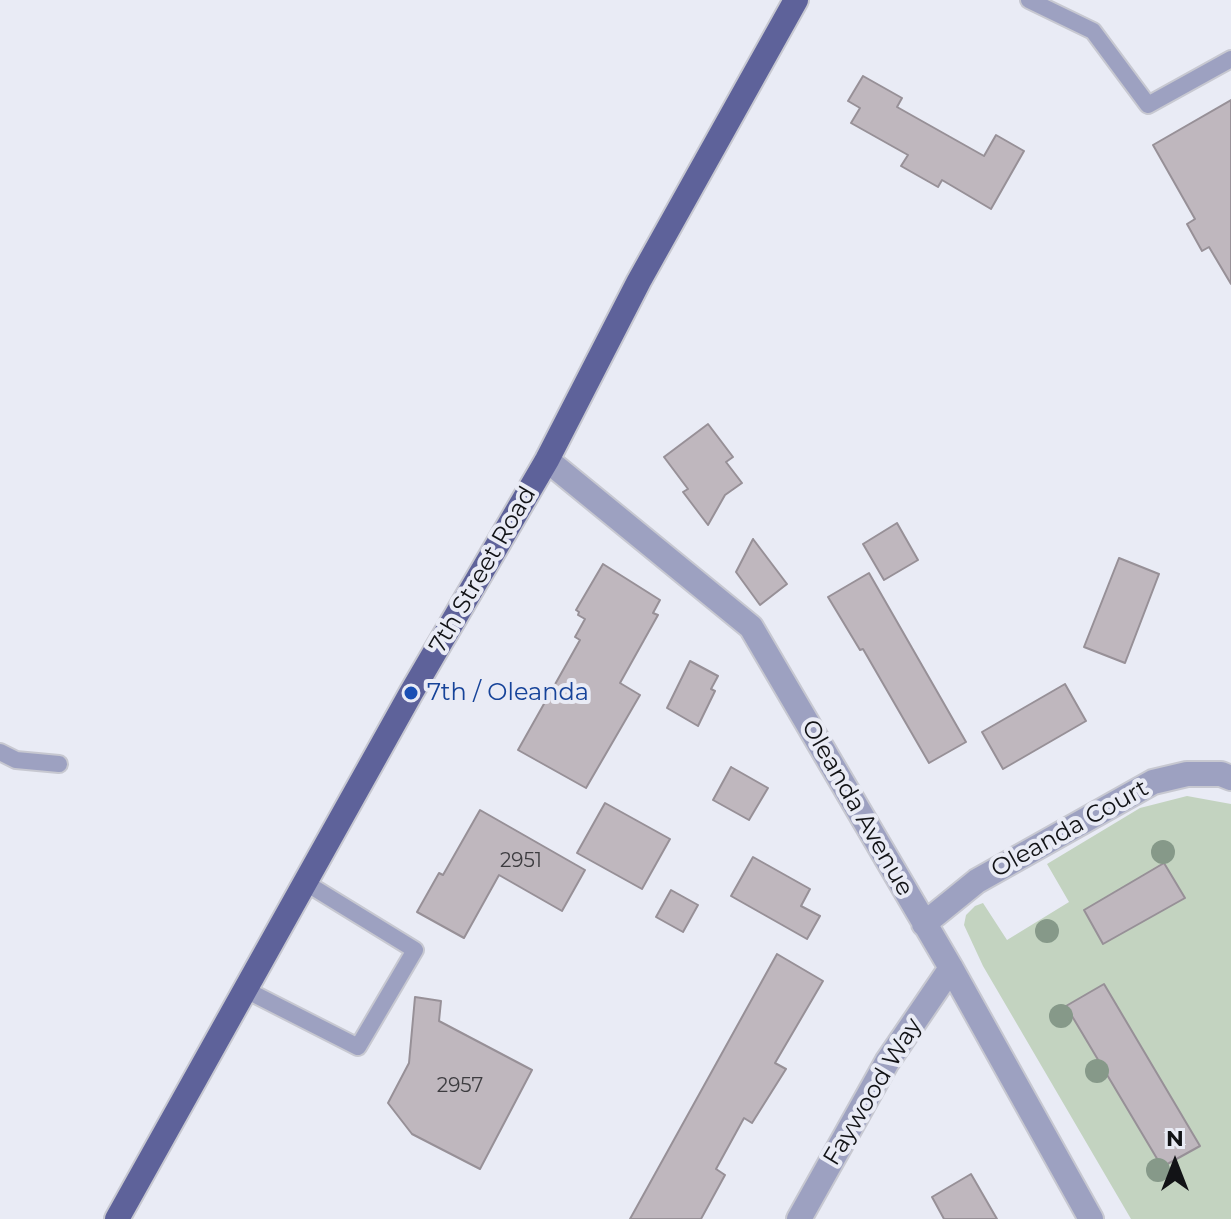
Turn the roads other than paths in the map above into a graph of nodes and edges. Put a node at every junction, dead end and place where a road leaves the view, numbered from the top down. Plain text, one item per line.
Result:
1 (796, 0) edge
2 (1029, 0) edge
3 (1231, 59) edge
4 (547, 460) junction
5 (0, 752) edge
6 (59, 764) dead end
7 (1231, 778) edge
8 (306, 883) junction
9 (924, 924) junction
10 (951, 968) junction
11 (246, 990) junction
12 (117, 1219) edge
13 (799, 1219) edge
14 (1091, 1219) edge

1 - 4 main road, 7th Street Road
2 - 3 lane
4 - 8 main road, 7th Street Road
4 - 9 street, Oleanda Avenue
5 - 6 lane
7 - 9 street, Oleanda Court
8 - 11 main road, 7th Street Road
8 - 11 lane
9 - 10 street, Oleanda Avenue
10 - 13 street, Faywood Way
10 - 14 street, Oleanda Avenue
11 - 12 main road, 7th Street Road

